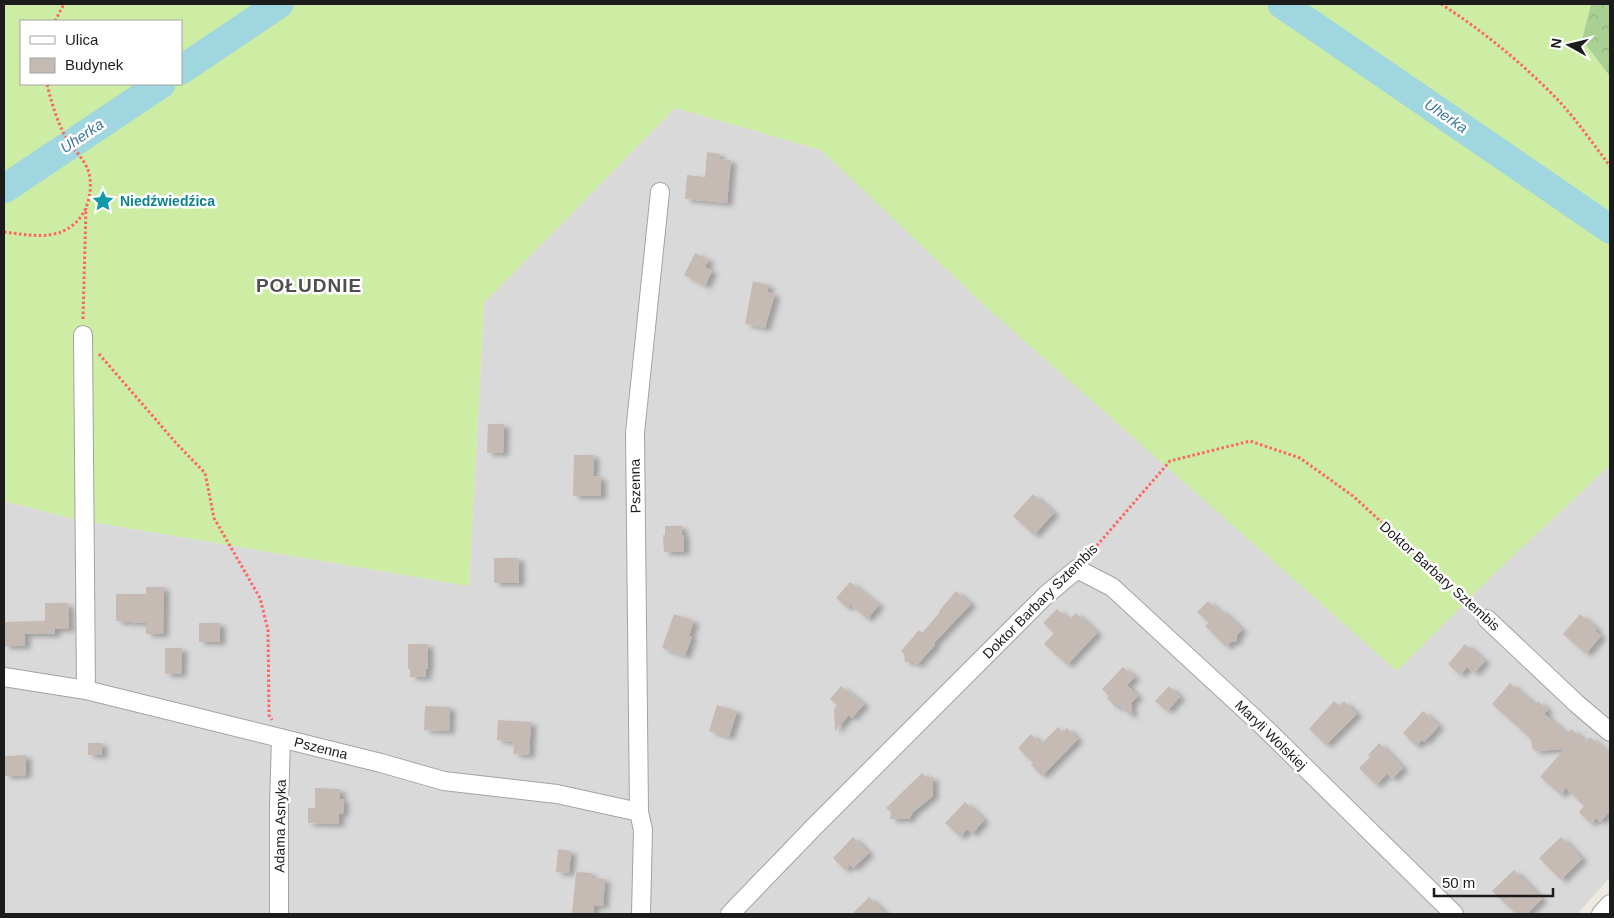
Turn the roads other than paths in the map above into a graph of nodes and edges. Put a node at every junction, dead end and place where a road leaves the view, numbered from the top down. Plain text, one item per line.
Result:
1 (660, 192) dead end
2 (83, 335) road end
3 (1077, 569) joint
4 (1487, 619) road end
5 (4, 678) edge
6 (86, 690) junction
7 (1610, 732) edge
8 (282, 738) junction
9 (639, 812) junction
10 (1610, 904) edge
11 (279, 914) edge
12 (641, 914) edge
13 (730, 914) edge
14 (1454, 914) edge
15 (1601, 914) edge

1 - 9 street, Pszenna
2 - 6 street
3 - 13 street, Doktor Barbary Sztembis
3 - 14 street, Maryli Wolskiej
4 - 7 street, Doktor Barbary Sztembis
5 - 6 street, Pszenna
6 - 8 street, Pszenna
8 - 9 street, Pszenna
8 - 11 street, Adama Asnyka
9 - 12 street, Pszenna
10 - 15 street

